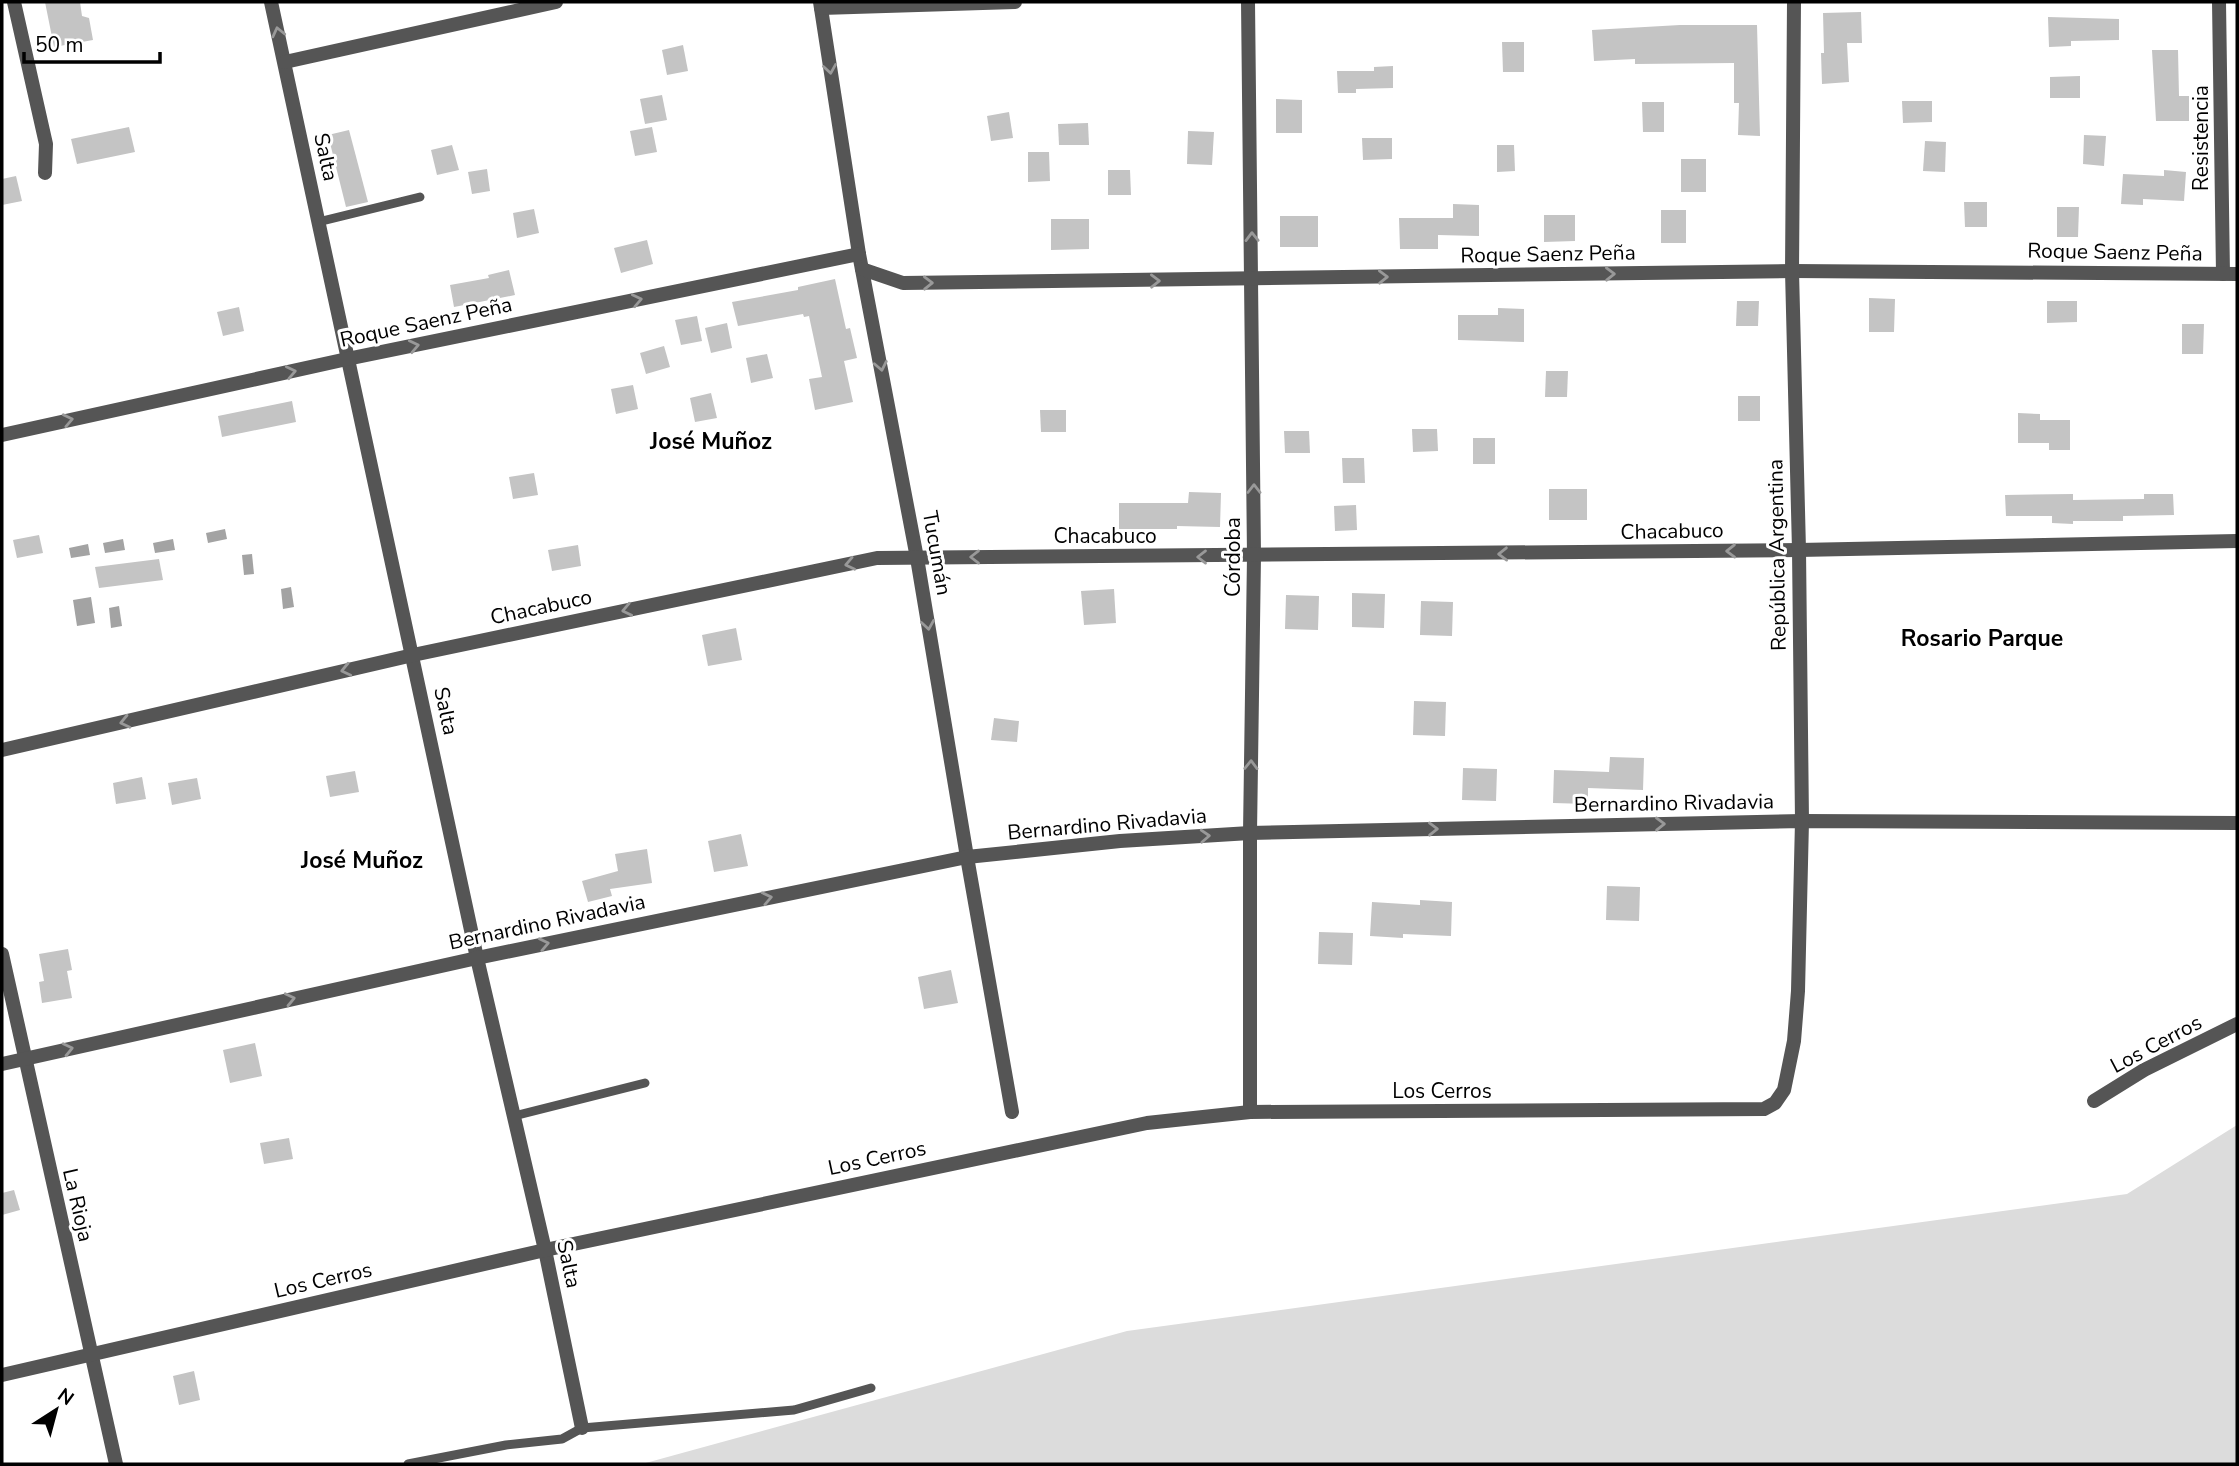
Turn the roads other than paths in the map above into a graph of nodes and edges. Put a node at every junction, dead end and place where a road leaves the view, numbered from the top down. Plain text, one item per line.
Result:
1 (15, 2) edge
2 (271, 2) edge
3 (556, 2) edge
4 (1015, 2) edge
5 (1248, 2) edge
6 (1794, 2) edge
7 (2219, 2) edge
8 (528, 5) edge
9 (820, 5) edge
10 (285, 62) junction
11 (2237, 66) edge
12 (2221, 67) junction
13 (45, 173) dead end
14 (420, 197) dead end
15 (318, 222) junction
16 (859, 254) junction
17 (862, 269) junction
18 (1792, 271) junction
19 (2230, 274) edge
20 (1252, 280) junction
21 (347, 359) junction
22 (2, 435) edge
23 (2233, 542) edge
24 (1799, 550) junction
25 (2237, 555) edge
26 (1254, 556) junction
27 (918, 558) junction
28 (413, 655) junction
29 (2, 750) edge
30 (1802, 821) junction
31 (2237, 823) edge
32 (1250, 833) junction
33 (967, 857) junction
34 (2, 954) edge
35 (477, 958) junction
36 (2237, 1024) edge
37 (24, 1059) junction
38 (2, 1064) edge
39 (645, 1083) dead end
40 (2094, 1101) dead end
41 (1775, 1103) joint
42 (1012, 1112) dead end
43 (1250, 1112) junction
44 (514, 1116) junction
45 (545, 1250) junction
46 (90, 1355) junction
47 (2, 1375) edge
48 (871, 1388) dead end
49 (582, 1429) junction
50 (116, 1464) edge
51 (408, 1464) edge

1 - 13 street
10 -> 2 street, Salta
3 - 8 street
4 - 9 street
20 -> 5 street, Córdoba
6 - 18 street, República Argentina
7 - 12 street, Resistencia
8 - 10 street
9 -> 16 street, Tucumán
10 - 15 street, Salta
11 - 12 street
12 - 19 street, Resistencia
14 - 15 lane
15 - 21 street, Salta
16 - 17 street, Tucumán
21 -> 16 street, Roque Saenz Peña
17 -> 20 street, Roque Saenz Peña
17 -> 27 street, Tucumán
18 - 19 street, Roque Saenz Peña
20 -> 18 street, Roque Saenz Peña
18 - 24 street, República Argentina
26 -> 20 street, Córdoba
22 -> 21 street, Roque Saenz Peña
21 - 28 street, Salta
23 - 24 street, Chacabuco
23 - 25 street, Chacabuco
24 -> 26 street, Chacabuco
24 - 30 street, República Argentina
26 -> 27 street, Chacabuco
32 -> 26 street, Córdoba
27 -> 28 street, Chacabuco
27 -> 33 street, Tucumán
28 -> 29 street, Chacabuco
28 - 35 street, Salta
30 - 31 street, Bernardino Rivadavia
32 -> 30 street, Bernardino Rivadavia
30 - 41 street, República Argentina
33 -> 32 street, Bernardino Rivadavia
32 - 43 street, Córdoba
35 -> 33 street, Bernardino Rivadavia
33 - 42 street, Tucumán
34 - 37 street, La Rioja
37 -> 35 street, Bernardino Rivadavia
35 - 44 street, Salta
36 - 40 street, Los Cerros
37 - 38 street, Bernardino Rivadavia
37 - 46 street, La Rioja
39 - 44 lane
41 - 43 street, Los Cerros
43 - 45 street, Los Cerros
44 - 45 street, Salta
45 - 46 street, Los Cerros
45 - 49 street, Salta
46 - 47 street, Los Cerros
46 - 50 street, La Rioja
48 - 49 lane
49 - 51 lane

